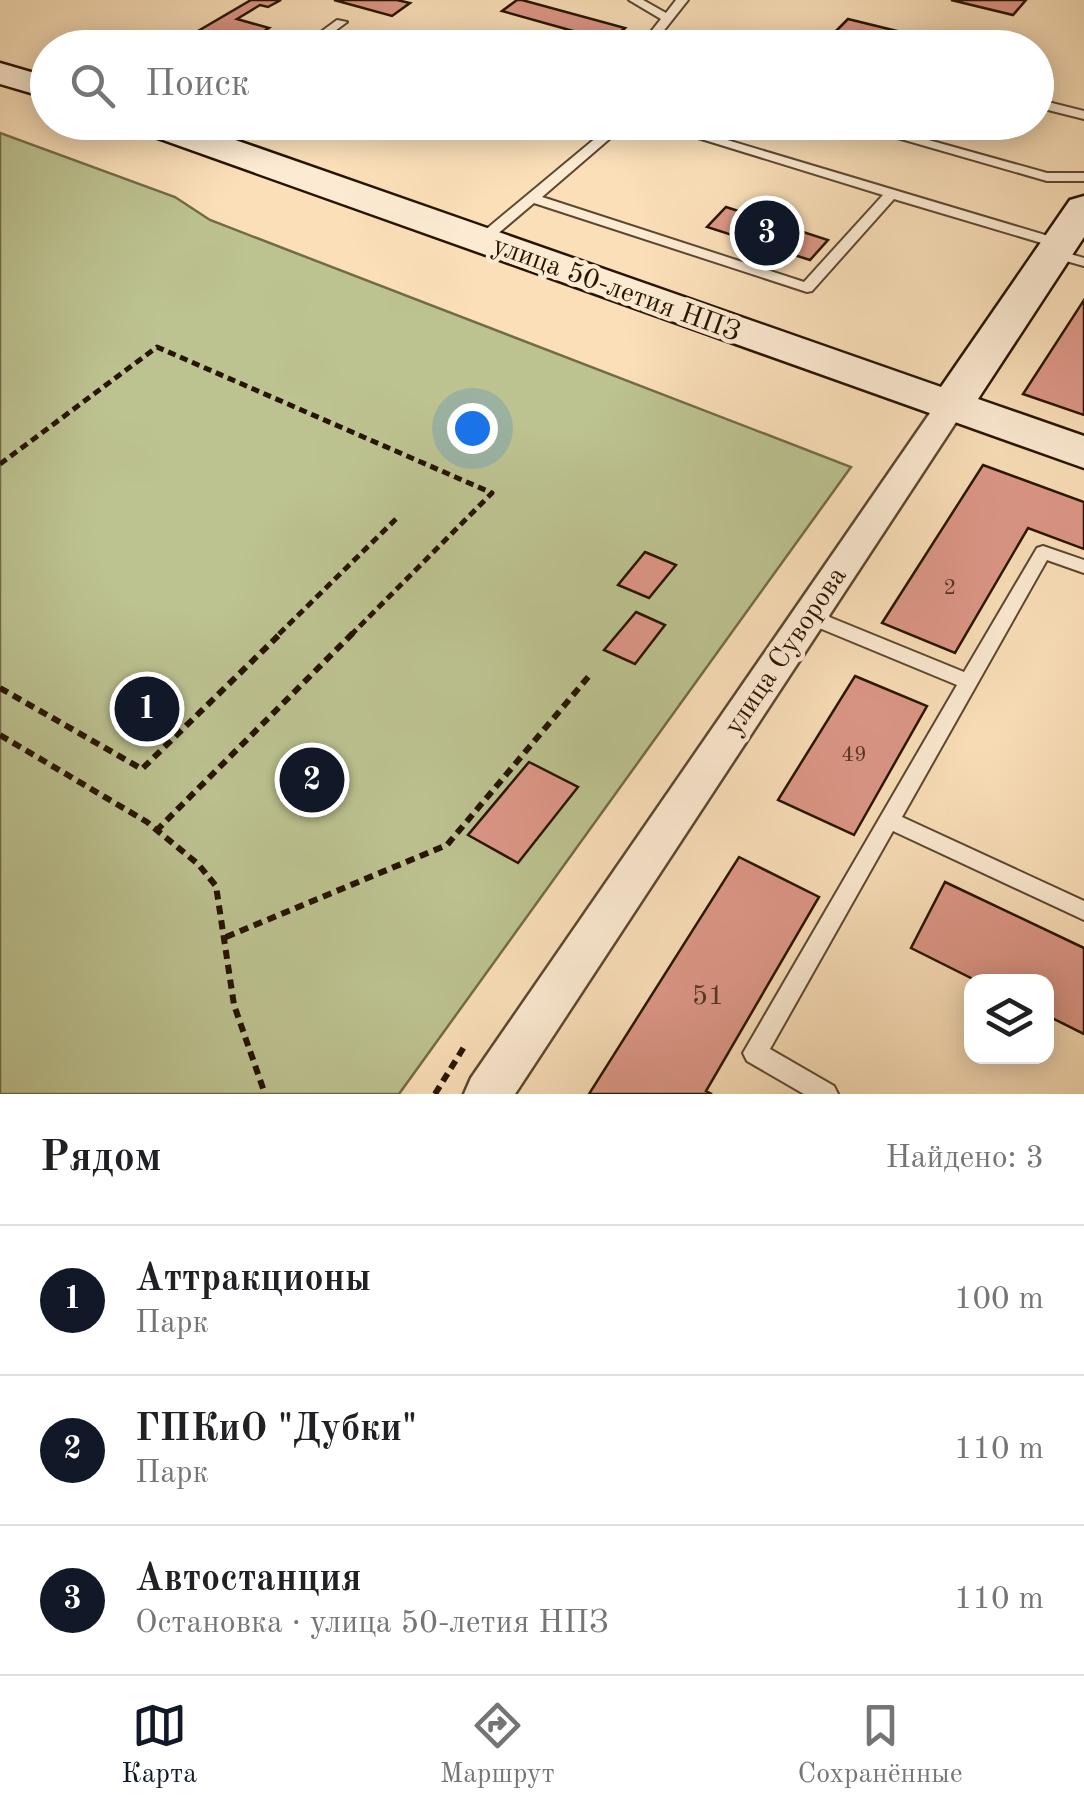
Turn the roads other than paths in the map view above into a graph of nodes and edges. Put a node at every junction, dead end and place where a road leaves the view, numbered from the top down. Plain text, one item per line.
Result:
1 (635, 0) edge
2 (682, 0) edge
3 (669, 18) junction
4 (340, 22) dead end
5 (329, 30) edge
6 (659, 30) edge
7 (0, 72) edge
8 (30, 82) edge
9 (30, 100) edge
10 (0, 101) edge
11 (1054, 108) edge
12 (1084, 115) edge
13 (200, 140) edge
14 (601, 140) edge
15 (712, 140) edge
16 (914, 140) edge
17 (1084, 178) edge
18 (891, 194) junction
19 (532, 198) junction
20 (1084, 208) edge
21 (483, 239) junction
22 (1066, 253) edge
23 (950, 406) junction
24 (1084, 453) edge
25 (1084, 568) edge
26 (806, 615) junction
27 (969, 682) junction
28 (889, 820) junction
29 (1084, 911) edge
30 (488, 1094) edge
31 (826, 1094) edge

1 - 3 lane
2 - 3 lane
3 - 6 lane
4 - 5 lane
7 - 8 main road
9 - 10 main road
11 - 12 lane
13 - 21 main road, улица 50-летия НПЗ
14 - 19 lane
15 - 18 lane
16 - 17 lane
18 - 19 lane
18 - 22 lane
19 - 21 lane
20 - 22 main road, улица Суворова
21 - 23 main road, улица 50-летия НПЗ
22 - 23 main road, улица Суворова
23 - 24 main road, улица 50-летия НПЗ
23 - 26 street, улица Суворова
25 - 27 lane
26 - 27 lane
26 - 30 street, улица Суворова
27 - 28 lane
28 - 29 lane
28 - 31 lane

